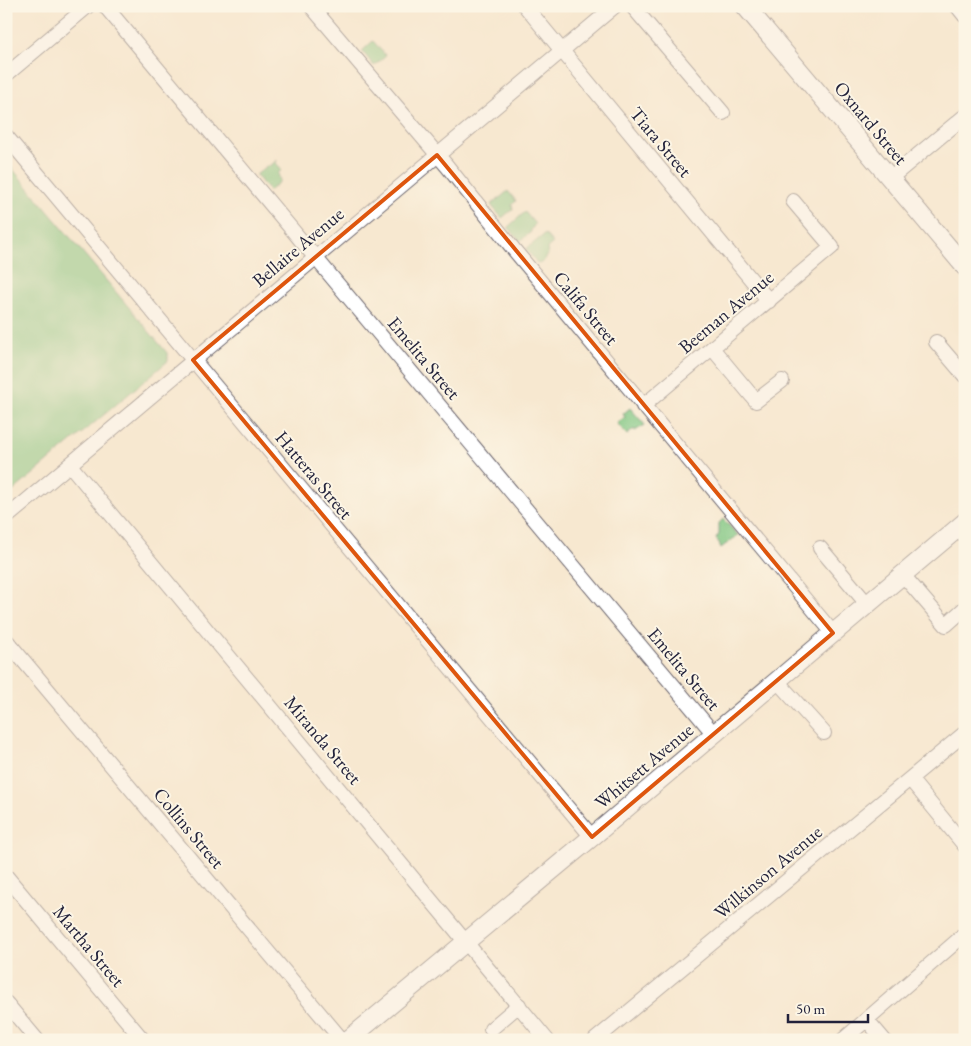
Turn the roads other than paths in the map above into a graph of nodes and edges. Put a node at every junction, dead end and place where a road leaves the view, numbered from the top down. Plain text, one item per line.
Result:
1 (88, 6) edge
2 (105, 6) edge
3 (311, 6) edge
4 (525, 6) edge
5 (616, 6) edge
6 (632, 6) edge
7 (745, 6) edge
8 (957, 6) edge
9 (965, 16) edge
10 (562, 51) junction
11 (6, 75) edge
12 (723, 114) dead end
13 (965, 116) edge
14 (6, 136) edge
15 (437, 154) junction
16 (889, 179) junction
17 (793, 200) dead end
18 (316, 257) junction
19 (965, 267) edge
20 (769, 301) junction
21 (936, 342) dead end
22 (712, 348) junction
23 (960, 359) edge
24 (193, 360) junction
25 (965, 376) edge
26 (782, 381) dead end
27 (643, 406) junction
28 (70, 465) junction
29 (6, 518) edge
30 (963, 528) edge
31 (820, 548) dead end
32 (903, 575) junction
33 (868, 605) junction
34 (965, 608) edge
35 (834, 634) junction
36 (6, 640) edge
37 (778, 680) junction
38 (824, 733) dead end
39 (965, 733) edge
40 (714, 734) junction
41 (910, 779) junction
42 (592, 838) junction
43 (965, 846) edge
44 (6, 876) edge
45 (965, 934) edge
46 (466, 941) junction
47 (6, 1003) edge
48 (519, 1005) junction
49 (867, 1020) junction
50 (491, 1029) dead end
51 (37, 1040) edge
52 (144, 1040) edge
53 (342, 1040) edge
54 (348, 1040) edge
55 (547, 1040) edge
56 (595, 1040) edge
57 (843, 1040) edge
58 (884, 1040) edge

1 - 11 street
2 - 18 street, Emelita Street
3 - 15 street, Califa Street
4 - 10 street, Tiara Street
5 - 10 street, Bellaire Avenue
6 - 12 street
7 - 16 main road, Oxnard Street
8 - 9 street
10 - 15 street, Bellaire Avenue
10 - 20 street, Tiara Street
13 - 16 street
14 - 24 street, Hatteras Street
15 - 18 street, Bellaire Avenue
15 - 27 street, Califa Street
16 - 19 main road, Oxnard Street
17 - 20 street, Beeman Avenue
18 - 24 street, Bellaire Avenue
18 - 40 street, Emelita Street
20 - 22 street, Beeman Avenue
21 - 23 street
22 - 26 street
22 - 27 street, Beeman Avenue
23 - 25 street
24 - 28 street, Bellaire Avenue
24 - 42 street, Hatteras Street
27 - 35 street, Califa Street
28 - 29 street, Bellaire Avenue
28 - 46 street, Miranda Street
30 - 32 main road, Whitsett Avenue
31 - 33 street
32 - 33 main road, Whitsett Avenue
32 - 34 street
33 - 35 main road, Whitsett Avenue
35 - 37 main road, Whitsett Avenue
36 - 53 street, Collins Street
37 - 38 street
37 - 40 main road, Whitsett Avenue
39 - 41 street, Wilkinson Avenue
40 - 42 main road, Whitsett Avenue
41 - 43 street
41 - 56 street, Wilkinson Avenue
42 - 46 main road, Whitsett Avenue
44 - 52 street, Martha Street
45 - 49 street
46 - 48 street, Miranda Street
46 - 54 main road, Whitsett Avenue
47 - 51 street
48 - 50 street
48 - 55 street, Miranda Street
49 - 57 street
49 - 58 street

